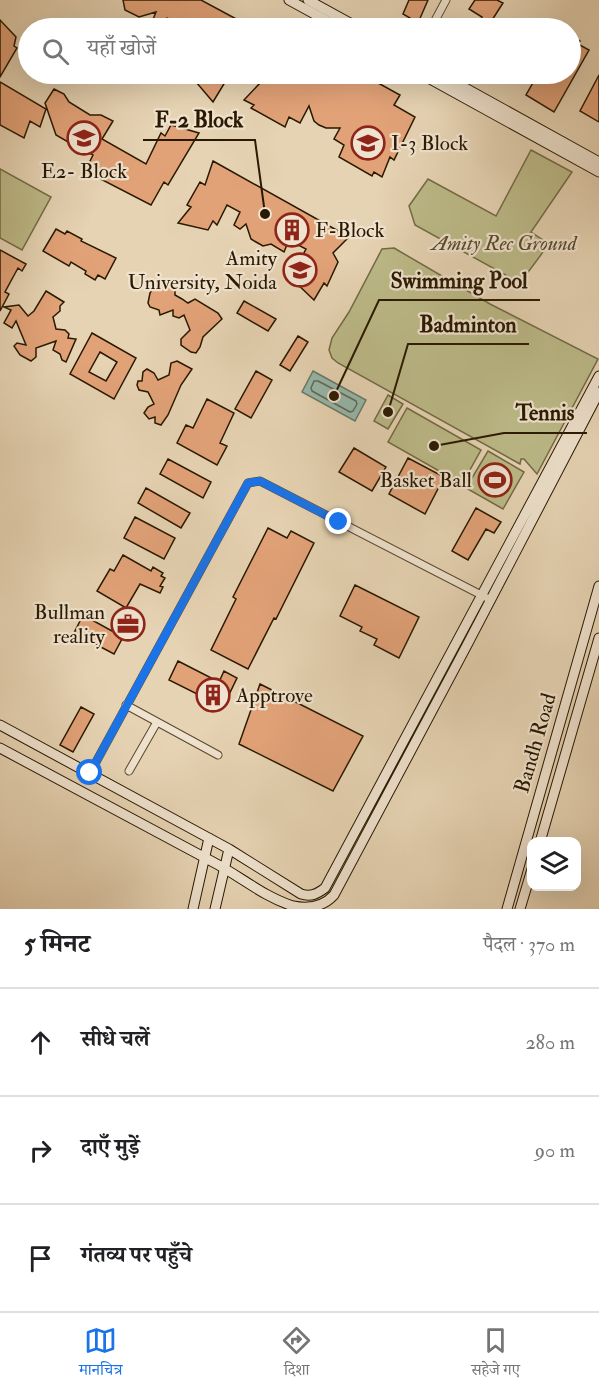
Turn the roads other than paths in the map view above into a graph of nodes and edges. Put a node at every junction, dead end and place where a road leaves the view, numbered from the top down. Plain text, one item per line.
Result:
1 (289, 0) edge
2 (308, 0) edge
3 (446, 0) edge
4 (322, 18) edge
5 (341, 18) edge
6 (436, 18) edge
7 (439, 84) edge
8 (458, 84) edge
9 (599, 162) edge
10 (599, 172) edge
11 (599, 376) edge
12 (599, 392) edge
13 (599, 586) edge
14 (481, 595) junction
15 (491, 600) junction
16 (599, 638) edge
17 (126, 705) junction
18 (157, 722) junction
19 (0, 725) edge
20 (0, 748) edge
21 (218, 755) dead end
22 (129, 771) dead end
23 (90, 773) junction
24 (367, 810) junction
25 (376, 815) junction
26 (541, 837) edge
27 (209, 838) junction
28 (229, 849) junction
29 (205, 858) junction
30 (225, 868) junction
31 (527, 884) edge
32 (312, 896) junction
33 (315, 908) edge
34 (193, 909) edge
35 (215, 909) edge
36 (507, 909) edge
37 (520, 909) edge

1 - 4 street
2 - 5 street
3 - 6 street
7 - 10 street
8 - 9 street
11 - 14 street
12 - 15 street
13 - 36 street, Bandh Road
14 - 15 street
14 - 17 street
14 - 24 street
15 - 25 street
16 - 26 street, Bandh Road
17 - 18 street
17 - 23 street
18 - 21 street
18 - 22 street
19 - 23 street
20 - 29 street
23 - 27 street
24 - 25 street
24 - 32 street
25 - 33 street
27 - 28 street
27 - 29 street
28 - 30 street
28 - 32 street
29 - 30 street
29 - 34 street
30 - 33 street
30 - 35 street
31 - 37 street
32 - 33 street

